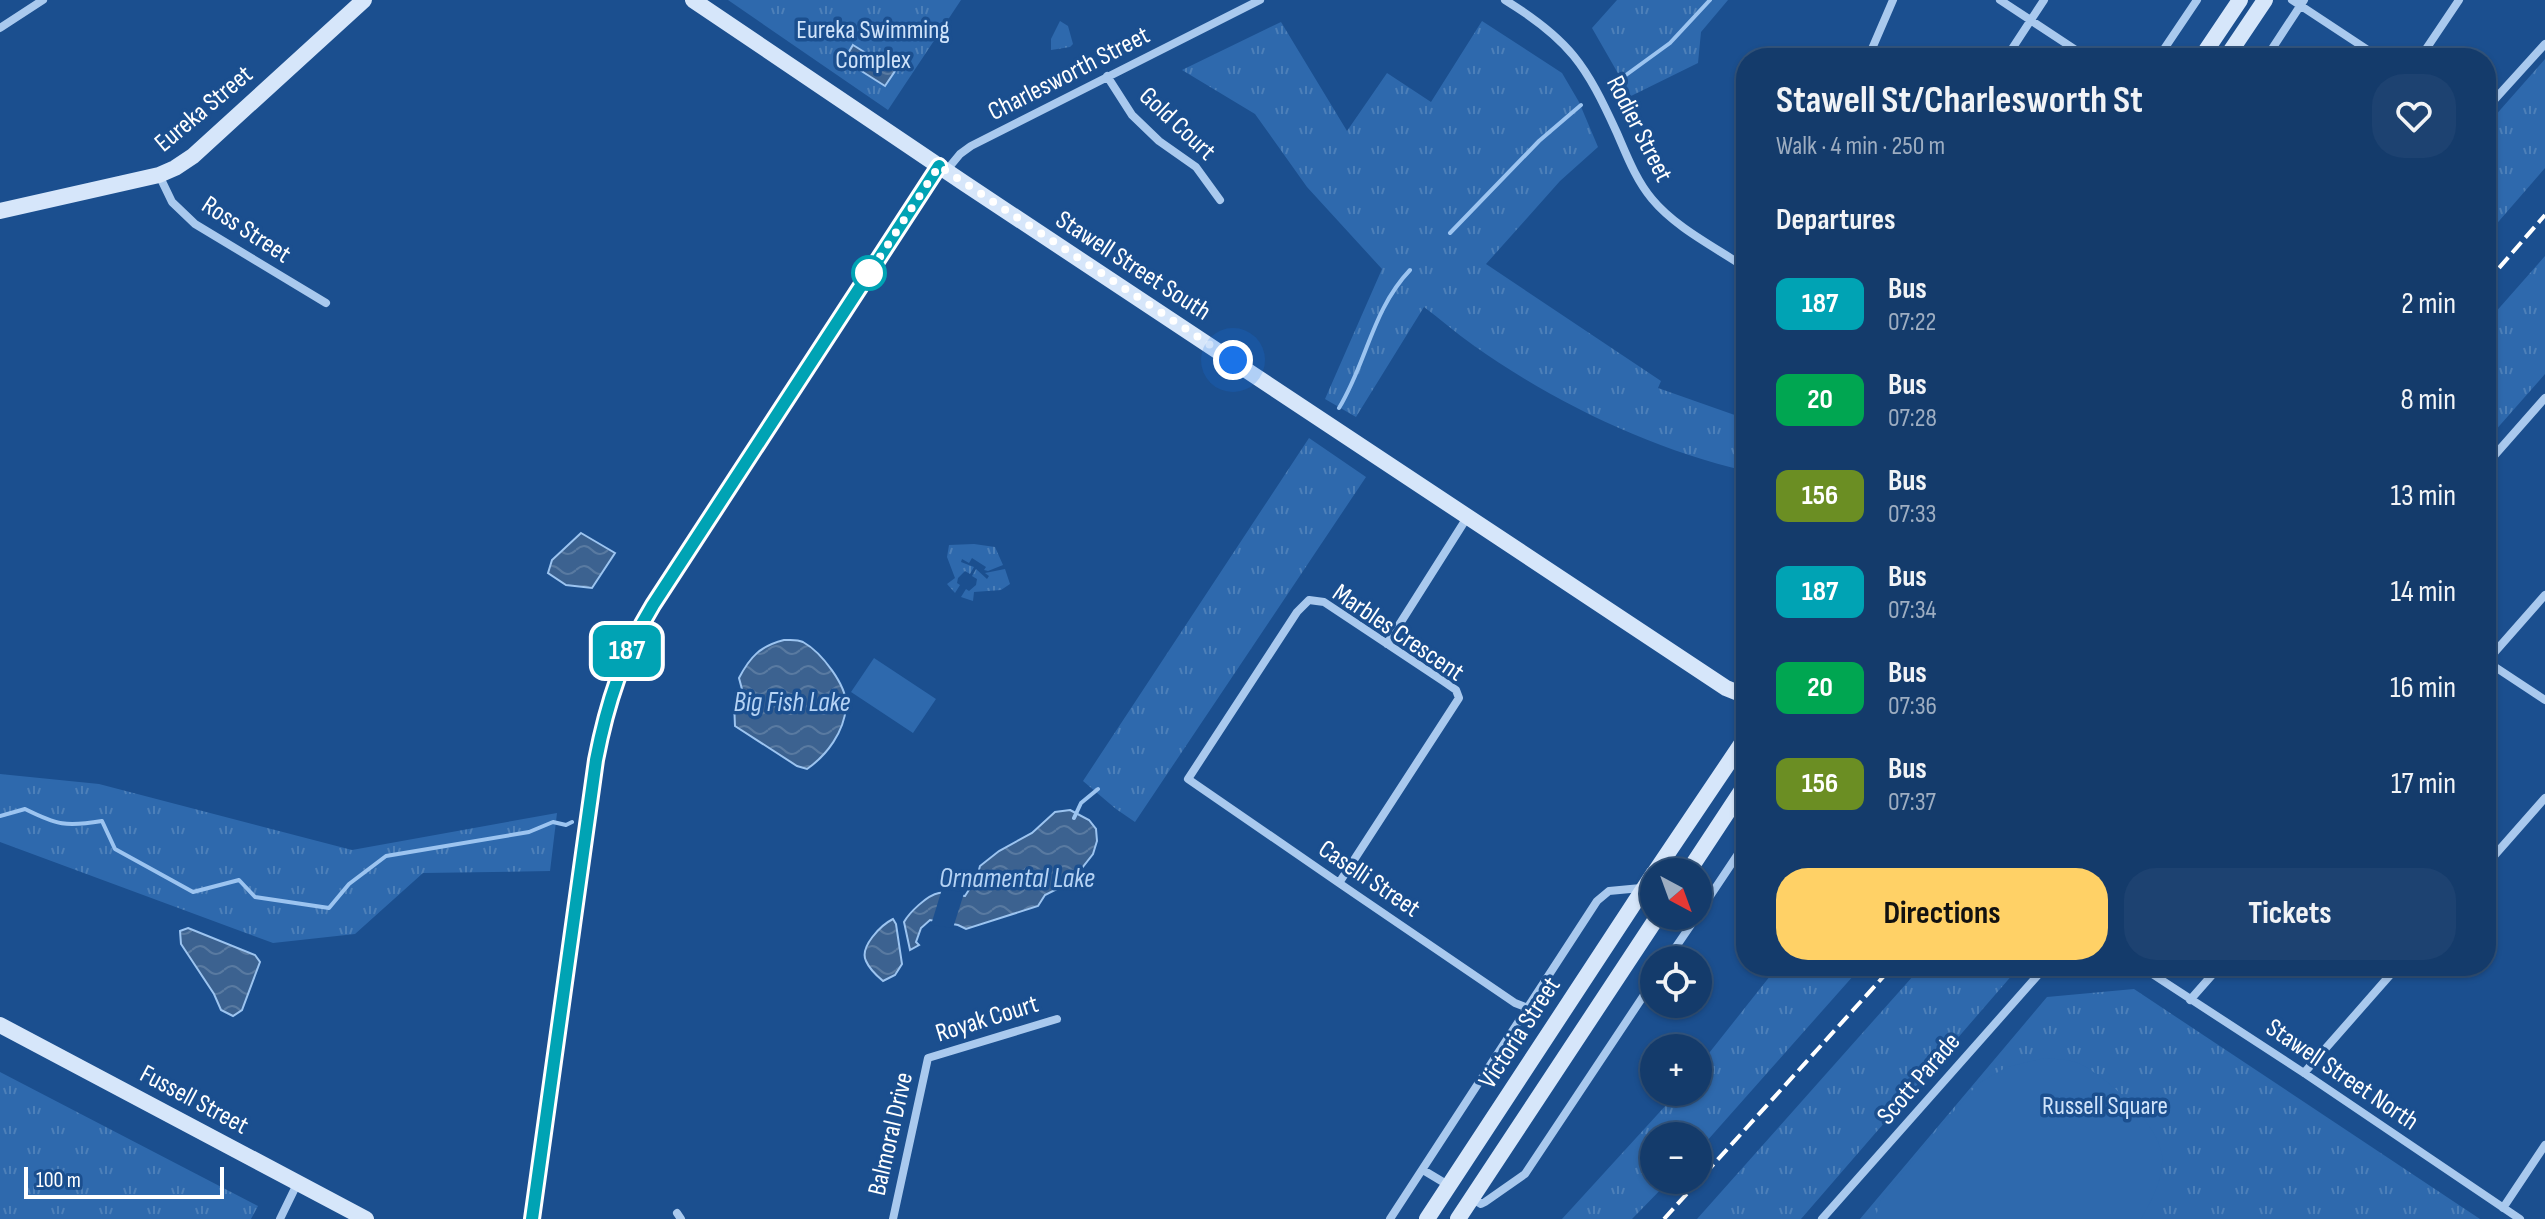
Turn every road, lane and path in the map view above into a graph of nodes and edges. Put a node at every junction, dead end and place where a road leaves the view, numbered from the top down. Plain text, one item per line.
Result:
1 (43, 0) edge
2 (364, 0) edge
3 (693, 0) edge
4 (1260, 0) edge
5 (1505, 0) edge
6 (1893, 0) edge
7 (2000, 0) edge
8 (2044, 0) edge
9 (2197, 0) edge
10 (2240, 0) edge
11 (2265, 0) edge
12 (2459, 0) edge
13 (2299, 2) edge
14 (2031, 20) junction
15 (0, 28) edge
16 (2545, 44) edge
17 (1872, 48) edge
18 (2013, 48) edge
19 (2073, 48) edge
20 (2165, 48) edge
21 (2208, 48) edge
22 (2233, 48) edge
23 (2272, 48) edge
24 (2366, 48) edge
25 (2427, 48) edge
26 (1107, 76) junction
27 (2496, 98) edge
28 (943, 169) junction
29 (159, 175) junction
30 (1220, 200) dead end
31 (0, 211) edge
32 (1736, 260) edge
33 (326, 303) dead end
34 (2545, 398) edge
35 (2496, 454) edge
36 (1468, 516) junction
37 (2545, 595) edge
38 (1387, 644) junction
39 (1668, 649) junction
40 (2496, 651) edge
41 (2496, 668) edge
42 (1736, 693) edge
43 (2545, 700) edge
44 (1736, 703) edge
45 (1736, 752) edge
46 (1188, 779) joint
47 (2545, 798) edge
48 (1736, 799) edge
49 (2496, 854) edge
50 (1736, 857) edge
51 (1664, 858) edge
52 (1697, 858) edge
53 (1339, 883) junction
54 (1640, 888) edge
55 (1712, 893) edge
56 (1640, 894) edge
57 (1649, 930) edge
58 (2037, 976) edge
59 (2155, 976) edge
60 (2211, 976) edge
61 (2389, 976) edge
62 (2190, 1000) junction
63 (1640, 1001) edge
64 (1528, 1008) junction
65 (1057, 1019) dead end
66 (0, 1025) edge
67 (928, 1058) joint
68 (2304, 1073) junction
69 (2545, 1145) edge
70 (1423, 1170) junction
71 (298, 1182) junction
72 (1449, 1185) junction
73 (1471, 1198) junction
74 (2503, 1208) junction
75 (280, 1219) edge
76 (366, 1219) edge
77 (532, 1219) edge
78 (893, 1219) edge
79 (1390, 1219) edge
80 (1427, 1219) edge
81 (1458, 1219) edge
82 (1822, 1219) edge
83 (2520, 1219) edge

1 - 15 street
2 - 29 street, Eureka Street
3 - 28 street, Stawell Street South
4 - 26 street, Charlesworth Street
5 - 32 street, Rodier Street
6 - 17 street
7 - 14 street
8 - 14 street
9 - 20 street
10 - 21 street
11 - 22 street
12 - 25 street
13 - 23 street
13 - 24 street
14 - 18 street
14 - 19 street
16 - 27 street
26 - 28 street, Charlesworth Street
26 - 30 street, Gold Court
28 - 36 street, Stawell Street South
28 - 77 street, Charlesworth Street
29 - 31 street, Eureka Street
29 - 33 street, Ross Street
34 - 35 street
36 - 38 street
36 - 39 street, Stawell Street South
37 - 40 street
38 - 46 street, Marbles Crescent
38 - 53 street, Marbles Crescent
39 - 42 street, Stawell Street South
39 - 44 street, Stawell Street South
41 - 43 street
45 - 51 street, Victoria Street
46 - 53 street, Caselli Street
47 - 49 street
48 - 52 street
50 - 55 street
53 - 64 street, Caselli Street
54 - 64 street
56 - 72 street, Victoria Street
57 - 73 street, Victoria Street
58 - 82 street, Scott Parade
59 - 62 street, Stawell Street North
60 - 62 street
61 - 68 street
62 - 68 street, Stawell Street North
63 - 73 street
64 - 70 street
65 - 67 street, Royak Court
66 - 71 street, Fussell Street
67 - 78 street, Balmoral Drive
68 - 74 street, Stawell Street North
69 - 74 street
70 - 72 street
70 - 79 street
71 - 75 street
71 - 76 street, Fussell Street
72 - 73 street
72 - 80 street, Victoria Street
73 - 81 street, Victoria Street
74 - 83 street, Stawell Street North

